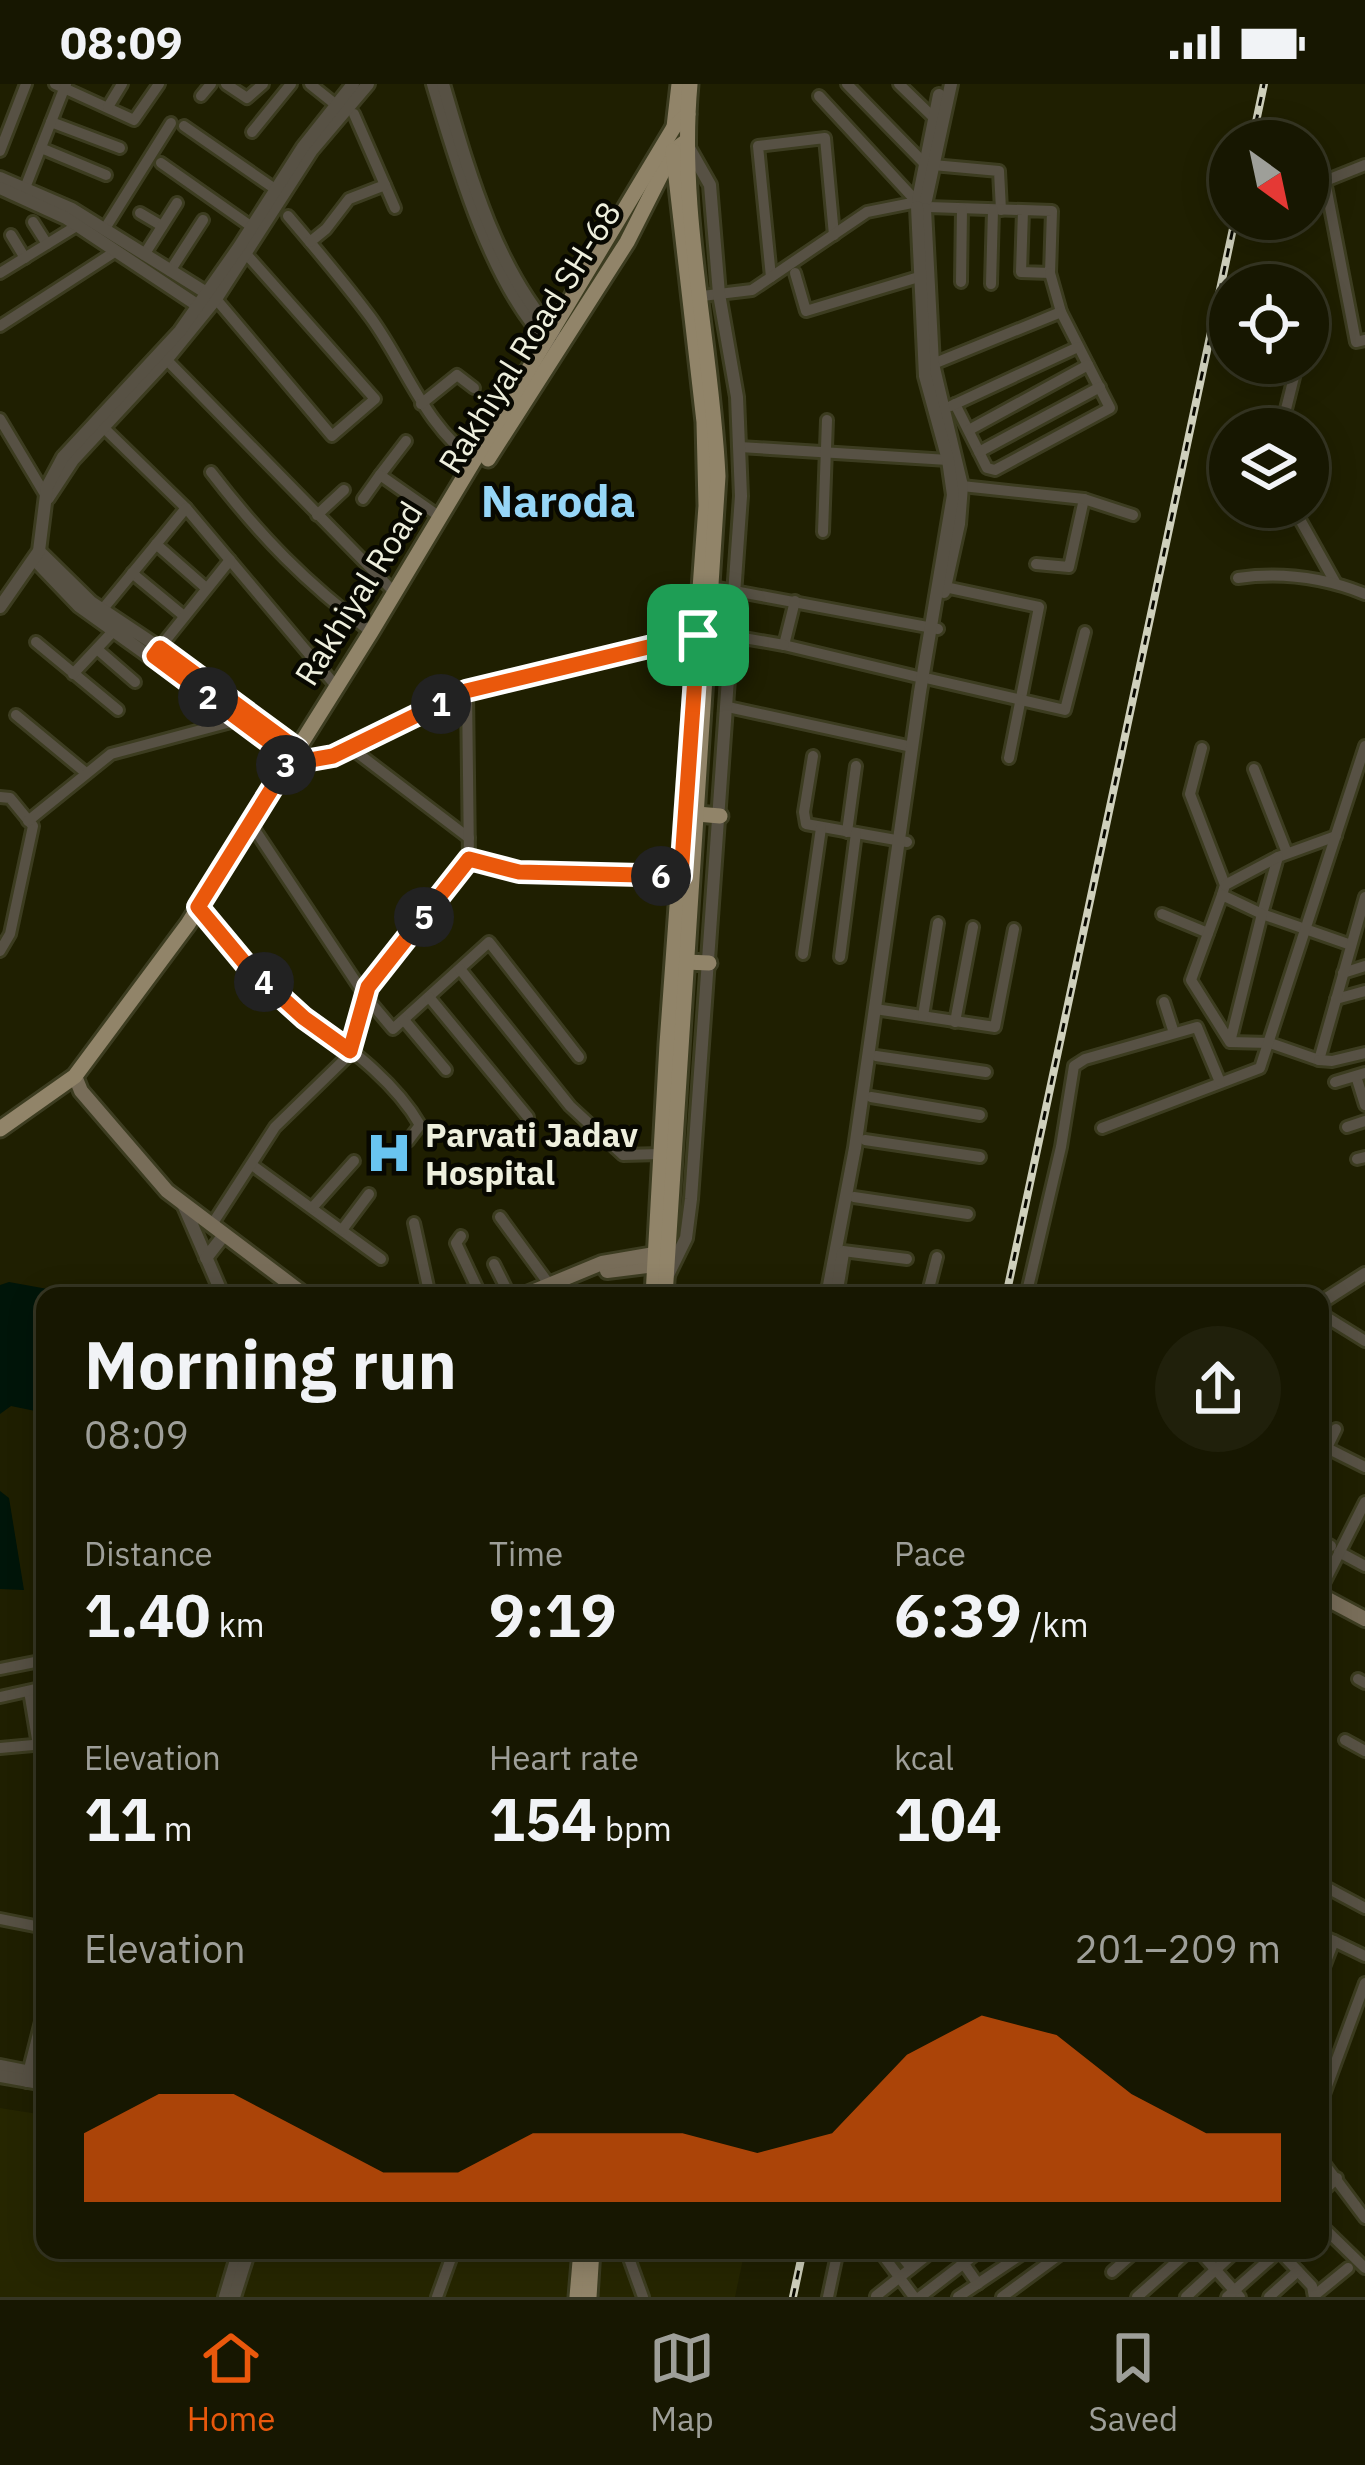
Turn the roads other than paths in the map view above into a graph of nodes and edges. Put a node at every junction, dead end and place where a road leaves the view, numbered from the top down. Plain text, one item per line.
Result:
1 (26, 84) edge
2 (122, 84) edge
3 (158, 84) edge
4 (212, 84) edge
5 (263, 84) edge
6 (291, 84) edge
7 (310, 84) edge
8 (353, 84) edge
9 (368, 84) edge
10 (433, 84) edge
11 (443, 84) edge
12 (680, 84) edge
13 (690, 84) edge
14 (899, 84) edge
15 (946, 84) edge
16 (62, 85) edge
17 (232, 86) edge
18 (851, 88) edge
19 (201, 96) dead end
20 (819, 96) dead end
21 (335, 104) junction
22 (108, 107) junction
23 (835, 113) junction
24 (354, 114) dead end
25 (688, 114) junction
26 (934, 118) junction
27 (51, 122) junction
28 (674, 127) junction
29 (251, 131) dead end
30 (679, 147) junction
31 (41, 148) junction
32 (120, 148) dead end
33 (0, 151) edge
34 (161, 163) dead end
35 (928, 164) junction
36 (1365, 165) edge
37 (290, 174) junction
38 (106, 175) dead end
39 (0, 178) edge
40 (385, 185) junction
41 (0, 188) edge
42 (275, 189) junction
43 (24, 192) junction
44 (177, 203) dead end
45 (922, 204) junction
46 (395, 208) dead end
47 (962, 209) junction
48 (997, 210) junction
49 (1023, 211) junction
50 (140, 213) dead end
51 (288, 216) dead end
52 (203, 220) dead end
53 (33, 222) dead end
54 (78, 225) junction
55 (163, 226) junction
56 (252, 226) junction
57 (104, 230) junction
58 (11, 235) dead end
59 (834, 235) junction
60 (310, 242) junction
61 (47, 244) junction
62 (116, 250) junction
63 (243, 250) junction
64 (144, 255) junction
65 (25, 257) junction
66 (170, 271) junction
67 (0, 273) edge
68 (795, 273) dead end
69 (1050, 273) junction
70 (922, 276) junction
71 (771, 278) junction
72 (962, 282) dead end
73 (991, 284) dead end
74 (711, 295) junction
75 (207, 302) junction
76 (1061, 312) junction
77 (0, 326) edge
78 (1365, 340) edge
79 (554, 341) junction
80 (1078, 347) junction
81 (163, 356) junction
82 (933, 364) junction
83 (1088, 365) junction
84 (1100, 387) junction
85 (474, 388) dead end
86 (421, 404) junction
87 (949, 406) junction
88 (0, 419) edge
89 (827, 420) dead end
90 (102, 427) junction
91 (968, 430) junction
92 (406, 441) dead end
93 (740, 447) junction
94 (826, 451) junction
95 (979, 452) junction
96 (948, 460) junction
97 (475, 461) junction
98 (211, 472) dead end
99 (380, 475) junction
100 (962, 486) junction
101 (344, 490) dead end
102 (47, 499) junction
103 (363, 499) dead end
104 (1084, 499) junction
105 (186, 508) junction
106 (317, 515) junction
107 (1133, 515) dead end
108 (440, 517) junction
109 (1305, 528) edge
110 (824, 532) dead end
111 (156, 544) junction
112 (36, 555) junction
113 (230, 560) junction
114 (1036, 564) dead end
115 (132, 573) junction
116 (1238, 578) dead end
117 (1335, 582) junction
118 (713, 586) junction
119 (945, 587) junction
120 (206, 588) junction
121 (736, 590) junction
122 (394, 592) junction
123 (1365, 594) edge
124 (796, 601) junction
125 (0, 608) edge
126 (102, 610) junction
127 (184, 616) junction
128 (118, 626) junction
129 (934, 628) junction
130 (371, 632) junction
131 (1085, 632) dead end
132 (698, 635) junction
133 (732, 636) junction
134 (37, 642) dead end
135 (784, 645) junction
136 (97, 649) junction
137 (157, 652) junction
138 (73, 674) junction
139 (926, 679) junction
140 (135, 682) dead end
141 (336, 686) junction
142 (466, 691) junction
143 (1020, 700) junction
144 (728, 707) junction
145 (118, 710) dead end
146 (16, 715) dead end
147 (245, 718) junction
148 (1365, 746) edge
149 (913, 747) junction
150 (351, 748) junction
151 (1202, 748) dead end
152 (813, 756) dead end
153 (300, 757) junction
154 (1009, 758) dead end
155 (856, 766) dead end
156 (1254, 769) dead end
157 (86, 772) junction
158 (0, 797) edge
159 (697, 814) junction
160 (720, 817) junction
161 (28, 821) junction
162 (821, 828) junction
163 (255, 830) junction
164 (852, 832) junction
165 (1336, 836) junction
166 (469, 838) junction
167 (903, 841) junction
168 (1283, 855) junction
169 (469, 859) junction
170 (681, 876) junction
171 (1224, 890) junction
172 (1365, 897) edge
173 (201, 909) junction
174 (1162, 914) dead end
175 (1262, 914) junction
176 (938, 923) dead end
177 (973, 927) dead end
178 (1014, 929) dead end
179 (1306, 930) junction
180 (1208, 933) junction
181 (1351, 945) junction
182 (0, 951) edge
183 (803, 954) dead end
184 (840, 956) dead end
185 (674, 958) junction
186 (709, 964) junction
187 (1365, 966) edge
188 (460, 969) junction
189 (1343, 973) junction
190 (1365, 992) edge
191 (366, 997) junction
192 (429, 997) junction
193 (1336, 999) junction
194 (1164, 1002) dead end
195 (879, 1010) junction
196 (923, 1016) junction
197 (404, 1019) junction
198 (956, 1022) junction
199 (1174, 1033) junction
200 (1230, 1042) junction
201 (1270, 1043) junction
202 (350, 1051) junction
203 (1365, 1053) edge
204 (580, 1057) dead end
205 (876, 1057) junction
206 (1319, 1060) junction
207 (446, 1070) dead end
208 (986, 1072) dead end
209 (1360, 1074) edge
210 (77, 1080) junction
211 (1220, 1082) junction
212 (1335, 1082) dead end
213 (871, 1097) junction
214 (1365, 1105) edge
215 (980, 1115) dead end
216 (528, 1118) dead end
217 (1365, 1121) edge
218 (1347, 1127) dead end
219 (1102, 1128) dead end
220 (2, 1131) edge
221 (865, 1140) junction
222 (408, 1141) dead end
223 (660, 1154) junction
224 (980, 1157) dead end
225 (354, 1161) dead end
226 (252, 1165) junction
227 (369, 1194) dead end
228 (854, 1197) junction
229 (184, 1201) junction
230 (312, 1208) junction
231 (968, 1214) dead end
232 (500, 1217) dead end
233 (413, 1223) dead end
234 (217, 1227) junction
235 (342, 1230) junction
236 (461, 1237) dead end
237 (843, 1251) junction
238 (937, 1257) dead end
239 (206, 1258) junction
240 (907, 1258) dead end
241 (381, 1259) dead end
242 (663, 1262) junction
243 (494, 1264) dead end
244 (1365, 1274) edge
245 (219, 1287) edge
246 (294, 1287) edge
247 (305, 1287) edge
248 (428, 1287) edge
249 (477, 1287) edge
250 (506, 1287) edge
251 (544, 1287) edge
252 (555, 1287) edge
253 (656, 1287) edge
254 (664, 1287) edge
255 (828, 1287) edge
256 (837, 1287) edge
257 (929, 1287) edge
258 (1028, 1287) edge
259 (1329, 1297) edge
260 (1329, 1318) edge
261 (1365, 1341) edge
262 (1336, 1429) dead end
263 (1329, 1444) edge
264 (1329, 1449) edge
265 (1365, 1467) edge
266 (1365, 1502) edge
267 (1362, 1517) edge
268 (1330, 1546) edge
269 (1365, 1566) edge
270 (1329, 1598) edge
271 (1365, 1619) edge
272 (36, 1662) edge
273 (0, 1669) edge
274 (36, 1689) edge
275 (29, 1691) junction
276 (0, 1697) edge
277 (36, 1722) edge
278 (1345, 1740) dead end
279 (36, 1745) edge
280 (0, 1748) edge
281 (1365, 1751) edge
282 (1329, 1889) edge
283 (1365, 1908) edge
284 (0, 1919) edge
285 (36, 1926) edge
286 (1329, 1939) edge
287 (1334, 1941) junction
288 (1329, 1954) edge
289 (1365, 1956) edge
290 (1365, 1983) edge
291 (36, 2045) edge
292 (0, 2066) edge
293 (0, 2076) edge
294 (28, 2076) junction
295 (36, 2078) edge
296 (1329, 2081) edge
297 (1329, 2169) edge
298 (1337, 2178) junction
299 (1329, 2186) edge
300 (1365, 2218) edge
301 (1329, 2235) edge
302 (1365, 2244) edge
303 (236, 2259) edge
304 (246, 2259) edge
305 (451, 2259) edge
306 (580, 2259) edge
307 (591, 2259) edge
308 (629, 2259) edge
309 (836, 2259) edge
310 (886, 2259) edge
311 (904, 2259) edge
312 (917, 2259) edge
313 (961, 2259) edge
314 (968, 2259) edge
315 (1015, 2259) edge
316 (1054, 2259) edge
317 (1127, 2259) edge
318 (1183, 2259) edge
319 (1203, 2259) edge
320 (1227, 2259) edge
321 (1269, 2259) edge
322 (1287, 2259) edge
323 (963, 2262) junction
324 (1350, 2262) junction
325 (911, 2268) junction
326 (1365, 2268) edge
327 (1215, 2270) junction
328 (1298, 2271) junction
329 (1112, 2272) dead end
330 (900, 2277) junction
331 (978, 2284) junction
332 (874, 2294) edge
333 (1234, 2295) edge
334 (1314, 2296) edge
335 (224, 2297) edge
336 (234, 2297) edge
337 (437, 2297) edge
338 (577, 2297) edge
339 (589, 2297) edge
340 (643, 2297) edge
341 (828, 2297) edge
342 (917, 2297) edge
343 (958, 2297) edge
344 (1002, 2297) edge
345 (1137, 2297) edge
346 (1186, 2297) edge
347 (1269, 2297) edge

1 - 33 street
2 - 22 street
3 - 22 street
4 - 19 street
5 - 17 street
6 - 29 street
7 - 21 street
8 - 21 street
9 - 37 street
10 - 79 street
11 - 79 street
12 - 28 main road
13 - 25 main road
14 - 26 street
15 - 26 street
15 - 35 street
16 - 22 street
16 - 27 street
18 - 23 street
18 - 35 street
20 - 23 street
21 - 37 street
23 - 45 street
24 - 40 street
25 - 28 main road, Rakhiyal Road
25 - 30 main road
26 - 35 street
27 - 31 street
27 - 32 street
28 - 30 main road
28 - 79 main road, Rakhiyal Road
30 - 74 main road
30 - 79 main road, Rakhiyal Road SH-68
30 - 132 main road
31 - 38 street
31 - 43 street
34 - 56 street
35 - 45 street
35 - 48 street
36 - 78 street
37 - 42 street
37 - 63 street
39 - 43 street
40 - 46 street
40 - 60 street
41 - 43 street
42 - 56 street
42 - 57 street
43 - 54 street
43 - 57 street
44 - 55 street
45 - 47 street
45 - 59 street
45 - 70 street
45 - 82 street
47 - 48 street
47 - 72 street
48 - 49 street
48 - 73 street
49 - 69 street
49 - 69 street
50 - 55 street
51 - 60 street
52 - 66 street
53 - 61 street
54 - 61 street
54 - 62 street
55 - 64 street
56 - 63 street
57 - 64 street
58 - 65 street
59 - 71 street
59 - 71 street
60 - 86 street
61 - 65 street
62 - 75 street
62 - 77 street
63 - 75 street
63 - 75 street
64 - 66 street
65 - 67 street
66 - 75 street
68 - 70 street
69 - 76 street
70 - 96 street
71 - 74 street
74 - 93 street
74 - 118 main road
75 - 81 street
76 - 80 street
76 - 82 street
79 - 97 main road, Rakhiyal Road
79 - 153 main road, Rakhiyal Road SH-68
80 - 83 street
80 - 87 street
81 - 90 street
81 - 102 street
81 - 106 street
82 - 87 street
83 - 84 street
83 - 91 street
84 - 95 street
84 - 95 street
85 - 86 street
86 - 97 street
87 - 91 street
87 - 100 street
88 - 102 street
89 - 94 street
90 - 102 street
90 - 105 street
91 - 95 street
92 - 99 street
93 - 94 street
93 - 121 street
94 - 96 street
94 - 110 street
96 - 129 street
97 - 108 main road, Rakhiyal Road
98 - 130 street
99 - 103 street
99 - 108 street
100 - 104 street
100 - 119 street
101 - 106 street
102 - 112 street
104 - 107 street
104 - 114 street
105 - 111 street
105 - 113 street
106 - 122 street
108 - 122 main road, Rakhiyal Road
109 - 117 street
111 - 115 street
111 - 120 street
112 - 125 street
112 - 126 street
112 - 128 street
113 - 120 street
113 - 141 street
115 - 126 street
115 - 127 street
116 - 117 street
117 - 123 street
118 - 121 street
118 - 159 main road
119 - 129 street
119 - 143 street
120 - 127 street
121 - 124 street
121 - 133 street
122 - 130 main road, Rakhiyal Road
124 - 129 street
124 - 135 street
126 - 128 street
127 - 137 street
128 - 136 street
128 - 137 street
129 - 139 street
130 - 141 main road, Rakhiyal Road
131 - 143 street
132 - 142 street
132 - 170 main road
133 - 135 street
133 - 144 street
134 - 138 street
135 - 139 street
136 - 138 street
136 - 140 street
137 - 147 street
138 - 145 street
139 - 143 street
139 - 149 street
139 - 167 street
141 - 153 main road, Rakhiyal Road
142 - 150 street
142 - 166 street
143 - 154 street
144 - 149 street
144 - 160 street
146 - 157 street
147 - 153 street
147 - 157 street
148 - 165 street
149 - 167 street
150 - 153 street
150 - 166 street
151 - 171 street
152 - 162 street
153 - 163 main road, Rakhiyal Road SH-68
153 - 173 main road, Rakhiyal Road
155 - 164 street
156 - 168 street
157 - 161 street
158 - 161 street
159 - 160 main road
159 - 185 main road
160 - 186 street
161 - 182 street
162 - 164 street
162 - 183 street
163 - 173 main road, Rakhiyal Road SH-68
163 - 191 street
164 - 167 street
164 - 184 street
165 - 168 street
165 - 179 street
166 - 169 street
167 - 195 street
168 - 171 street
168 - 175 street
169 - 170 street
169 - 191 street
170 - 185 main road
171 - 175 street
171 - 180 street
172 - 181 street
173 - 202 street
173 - 210 main road, Rakhiyal Road
174 - 180 street
175 - 179 street
175 - 200 street
176 - 196 street
177 - 198 street
178 - 198 street
179 - 181 street
179 - 201 street
180 - 200 street
181 - 189 street
185 - 186 main road
185 - 223 main road
185 - 242 main road
186 - 242 street
187 - 189 street
188 - 192 street
188 - 204 street
188 - 223 street
189 - 193 street
190 - 193 street
191 - 197 street
191 - 202 street
192 - 197 street
192 - 216 street
193 - 206 street
194 - 199 street
195 - 196 street
195 - 205 street
195 - 255 street
196 - 198 street
197 - 207 street
199 - 211 street
199 - 258 street
200 - 201 street
201 - 206 street
201 - 211 street
202 - 222 street
202 - 226 street
203 - 206 street
205 - 208 street
205 - 213 street
209 - 212 street
209 - 214 street
210 - 220 main road, Rakhiyal Road
210 - 229 main road
211 - 219 street
213 - 215 street
213 - 221 street
217 - 218 street
221 - 224 street
221 - 228 street
223 - 242 main road
225 - 230 street
226 - 230 street
226 - 234 street
227 - 235 street
228 - 231 street
228 - 237 street
229 - 234 main road
229 - 239 street
230 - 235 street
232 - 251 street
233 - 248 street
234 - 239 street
234 - 246 main road
234 - 247 main road
235 - 241 street
236 - 249 street
237 - 240 street
237 - 256 street
238 - 257 street
239 - 245 street
242 - 252 main road
242 - 253 main road
242 - 254 main road
243 - 250 street
244 - 259 street
260 - 261 street
262 - 263 street
264 - 265 street
266 - 267 street
267 - 268 street
268 - 269 street
270 - 271 main road
272 - 273 street
274 - 275 street
275 - 276 street
275 - 277 street
278 - 281 street
279 - 280 street
282 - 283 street
284 - 285 street
286 - 287 street
287 - 288 street
287 - 289 street
290 - 296 street
291 - 294 street
292 - 294 street
293 - 294 street
294 - 295 street
297 - 298 street
298 - 299 street
298 - 300 street
301 - 324 street
302 - 324 street
303 - 335 street
304 - 336 street
305 - 337 street
306 - 338 main road
307 - 339 main road
308 - 340 street
309 - 341 street
310 - 330 street
311 - 325 street
312 - 325 street
313 - 323 street
314 - 323 street
315 - 331 street
316 - 344 street
317 - 329 street
318 - 345 street
319 - 327 street
320 - 327 street
321 - 333 street
322 - 328 street
323 - 331 street
323 - 342 street
324 - 326 street
324 - 334 street
325 - 330 street
327 - 333 street
327 - 346 street
328 - 334 street
328 - 347 street
330 - 332 street
330 - 342 street
331 - 343 street

